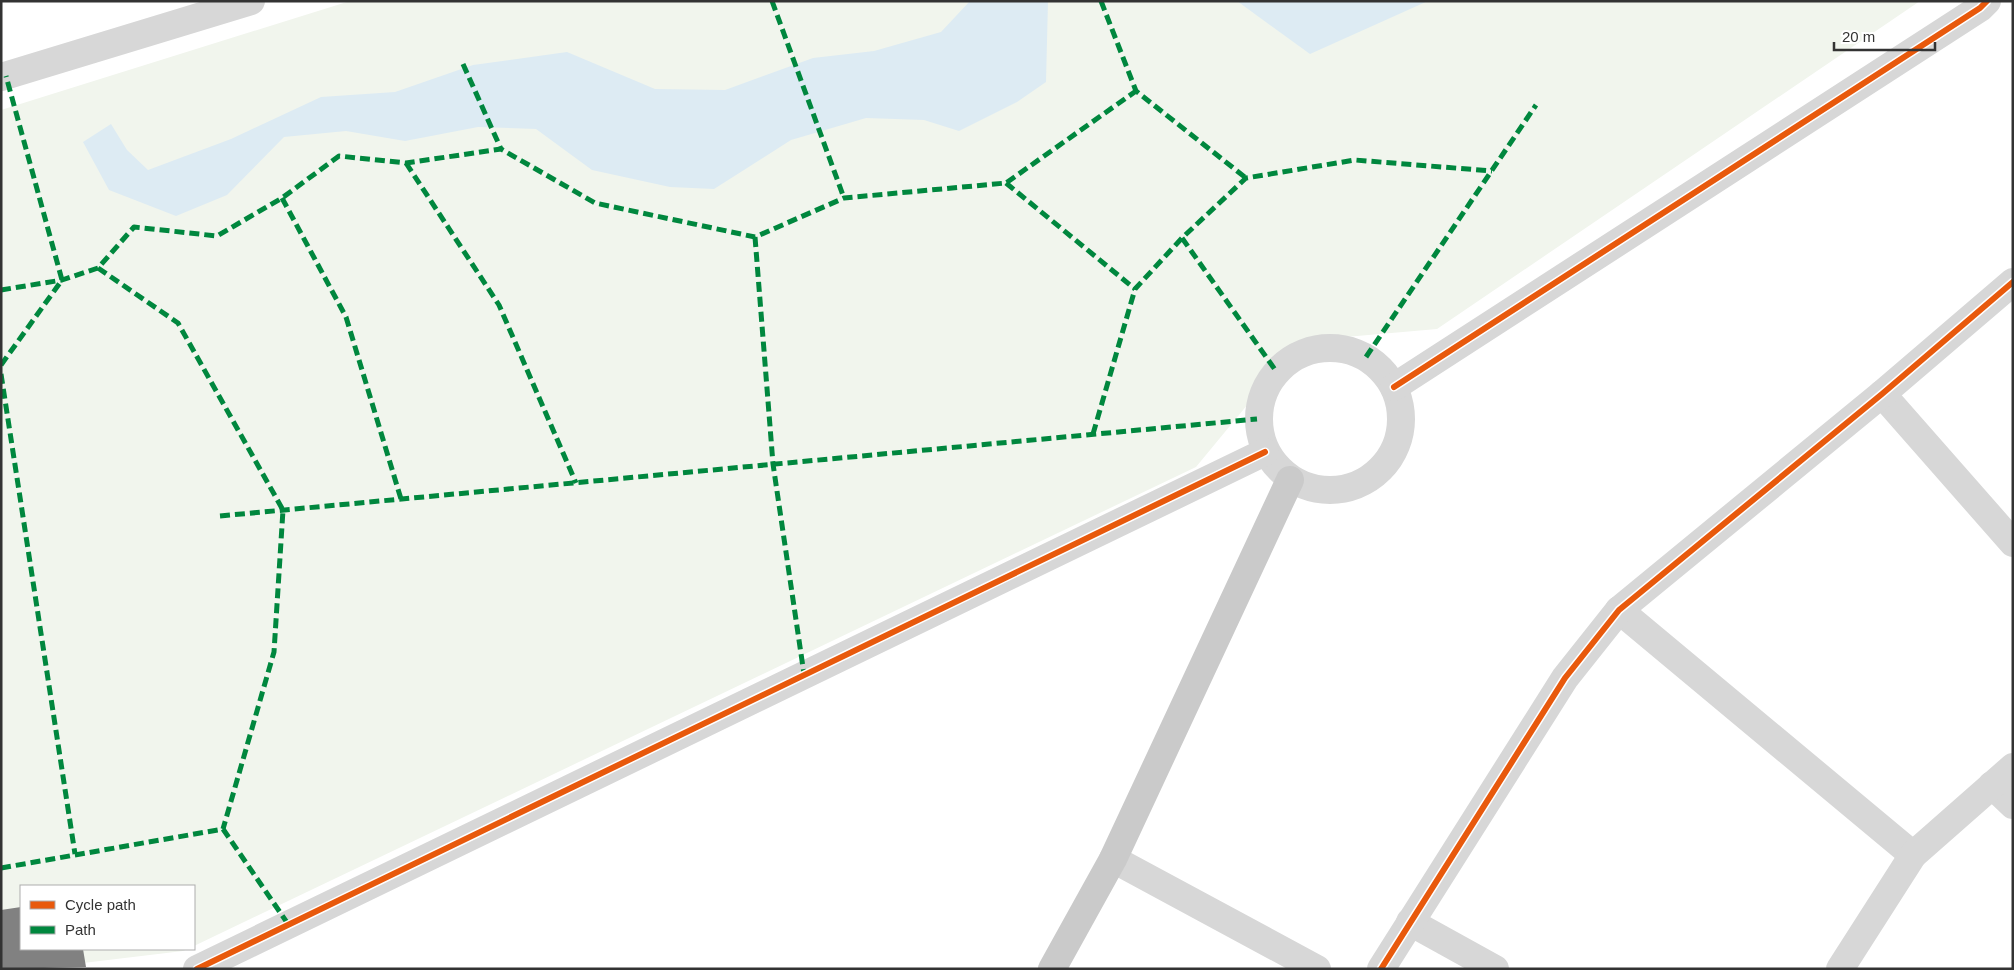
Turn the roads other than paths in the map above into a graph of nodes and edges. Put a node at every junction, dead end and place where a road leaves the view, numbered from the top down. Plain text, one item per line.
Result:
1 (251, 1) edge
2 (1987, 1) edge
3 (1, 77) edge
4 (2013, 282) edge
5 (1394, 387) junction
6 (1882, 394) junction
7 (1265, 452) junction
8 (1290, 480) junction
9 (2013, 543) edge
10 (1619, 610) junction
11 (2013, 767) edge
12 (1992, 785) junction
13 (2013, 805) edge
14 (1913, 855) junction
15 (1113, 859) junction
16 (1410, 922) junction
17 (197, 969) edge
18 (1052, 969) edge
19 (1317, 969) edge
20 (1381, 969) edge
21 (1495, 969) edge
22 (1840, 969) edge

1 - 3 street
2 - 5 street
4 - 6 street
5 - 7 street
5 - 8 street
6 - 9 street
6 - 10 street
7 - 8 street
7 - 17 street
8 - 15 main road
10 - 14 street
10 - 16 street
11 - 12 street
12 - 13 street
12 - 14 street
14 - 22 street
15 - 18 main road
15 - 19 street
16 - 20 street
16 - 21 street

